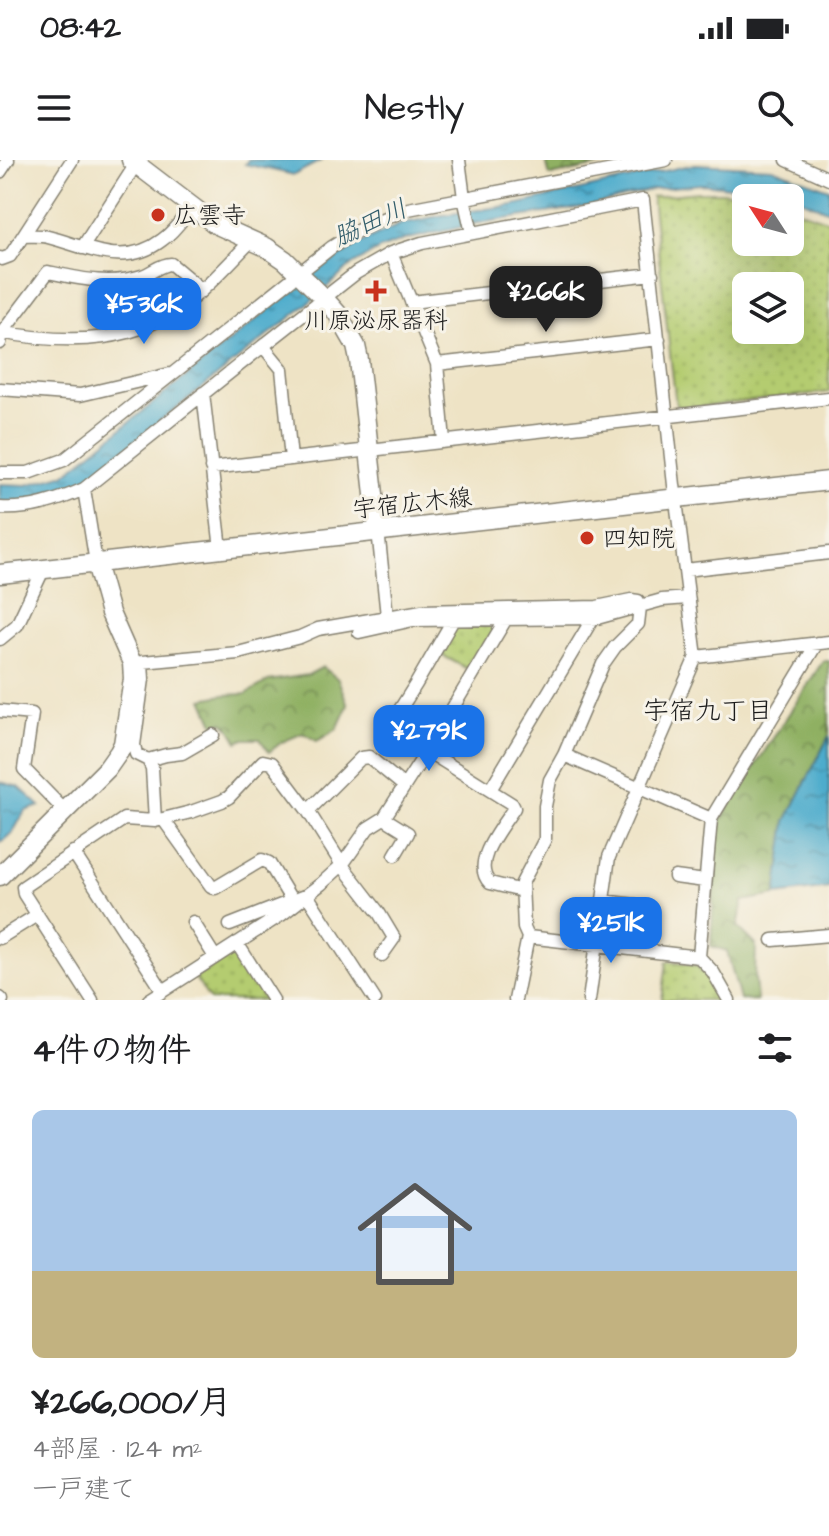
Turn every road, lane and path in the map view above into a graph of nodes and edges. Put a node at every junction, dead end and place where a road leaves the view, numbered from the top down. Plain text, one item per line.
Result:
1 (8, 160) edge
2 (72, 160) edge
3 (459, 160) edge
4 (666, 160) edge
5 (787, 160) edge
6 (133, 162) edge
7 (0, 172) edge
8 (829, 179) edge
9 (465, 201) junction
10 (191, 208) junction
11 (472, 230) junction
12 (23, 236) junction
13 (252, 240) junction
14 (82, 248) junction
15 (391, 253) junction
16 (0, 258) edge
17 (299, 274) junction
18 (652, 274) junction
19 (202, 290) junction
20 (322, 296) junction
21 (411, 302) junction
22 (1, 336) edge
23 (659, 339) junction
24 (263, 346) junction
25 (437, 364) junction
26 (173, 373) junction
27 (0, 389) edge
28 (203, 393) junction
29 (829, 398) edge
30 (667, 416) junction
31 (444, 441) junction
32 (369, 450) junction
33 (291, 459) junction
34 (211, 468) junction
35 (0, 473) edge
36 (829, 481) edge
37 (84, 489) junction
38 (676, 498) junction
39 (0, 508) edge
40 (378, 530) junction
41 (221, 549) junction
42 (829, 553) edge
43 (96, 563) junction
44 (43, 570) junction
45 (685, 570) junction
46 (0, 574) edge
47 (688, 598) junction
48 (640, 607) junction
49 (387, 616) junction
50 (593, 618) junction
51 (506, 619) junction
52 (453, 620) junction
53 (359, 632) dead end
54 (0, 639) edge
55 (823, 642) edge
56 (696, 657) junction
57 (137, 662) junction
58 (0, 711) edge
59 (213, 735) dead end
60 (427, 751) junction
61 (564, 755) junction
62 (148, 760) junction
63 (404, 786) junction
64 (639, 787) junction
65 (490, 790) junction
66 (65, 811) junction
67 (308, 811) junction
68 (384, 818) junction
69 (711, 819) junction
70 (159, 820) junction
71 (73, 852) junction
72 (395, 855) dead end
73 (342, 865) junction
74 (0, 876) edge
75 (675, 877) dead end
76 (705, 881) junction
77 (522, 891) junction
78 (307, 895) junction
79 (292, 901) junction
80 (602, 901) junction
81 (636, 905) dead end
82 (37, 915) junction
83 (193, 922) dead end
84 (230, 925) dead end
85 (829, 935) edge
86 (528, 937) junction
87 (0, 938) edge
88 (773, 940) dead end
89 (237, 943) junction
90 (596, 945) junction
91 (382, 955) dead end
92 (215, 957) junction
93 (699, 957) junction
94 (163, 991) junction
95 (92, 1000) edge
96 (149, 1000) edge
97 (273, 1000) edge
98 (375, 1000) edge
99 (515, 1000) edge
100 (589, 1000) edge
101 (729, 1000) edge

1 - 7 street
2 - 12 street
3 - 9 street
4 - 9 street
5 - 8 street
6 - 10 street
6 - 14 street
9 - 11 street
9 - 17 street
10 - 13 street
10 - 14 street
11 - 15 street
11 - 18 street
12 - 14 street
12 - 16 street
13 - 17 street
13 - 19 street
15 - 20 street
15 - 21 street
17 - 20 street
17 - 26 street
18 - 21 street
18 - 23 street
19 - 22 street
19 - 22 street
20 - 24 street
20 - 32 street
21 - 25 street
23 - 25 street
23 - 30 street
24 - 28 street
24 - 33 street
25 - 31 street
26 - 27 street
26 - 35 street
28 - 34 street
28 - 37 street
29 - 30 street
30 - 31 street
30 - 38 street
31 - 32 street
32 - 33 street
32 - 40 street
33 - 34 street
34 - 41 street
36 - 38 street, 宇宿広木線
37 - 39 street
37 - 43 street
38 - 40 street, 宇宿広木線
38 - 45 street
40 - 41 street, 宇宿広木線
40 - 49 street
41 - 43 street, 宇宿広木線
42 - 45 street
43 - 44 street, 宇宿広木線
43 - 57 street
44 - 46 street, 宇宿広木線
44 - 54 street
45 - 47 street
47 - 48 street
47 - 56 street
48 - 49 street
48 - 50 street
48 - 61 street
49 - 57 street
50 - 51 street
50 - 65 street
51 - 52 street
51 - 60 street
52 - 53 street
52 - 60 street
55 - 56 street
55 - 69 street
56 - 64 street
57 - 62 street
57 - 66 street
58 - 66 street
59 - 62 street
60 - 63 street
60 - 65 street
61 - 64 street
61 - 77 street
62 - 70 street
63 - 67 street
63 - 68 street
64 - 69 street
64 - 80 street
65 - 77 street
66 - 74 street
67 - 70 street
67 - 73 street
68 - 72 street
68 - 73 street
69 - 76 street
70 - 71 street
70 - 79 street
71 - 82 street
71 - 94 street
73 - 78 street
73 - 91 street
75 - 76 street
76 - 93 street
77 - 86 street
78 - 79 street
78 - 89 street
78 - 98 street
79 - 84 street
80 - 81 street
80 - 90 street
82 - 87 street
82 - 95 street
83 - 92 street
85 - 88 street
86 - 90 street
86 - 99 street
89 - 92 street
89 - 97 street
90 - 93 street
90 - 100 street
92 - 94 street
93 - 101 street
94 - 96 street

